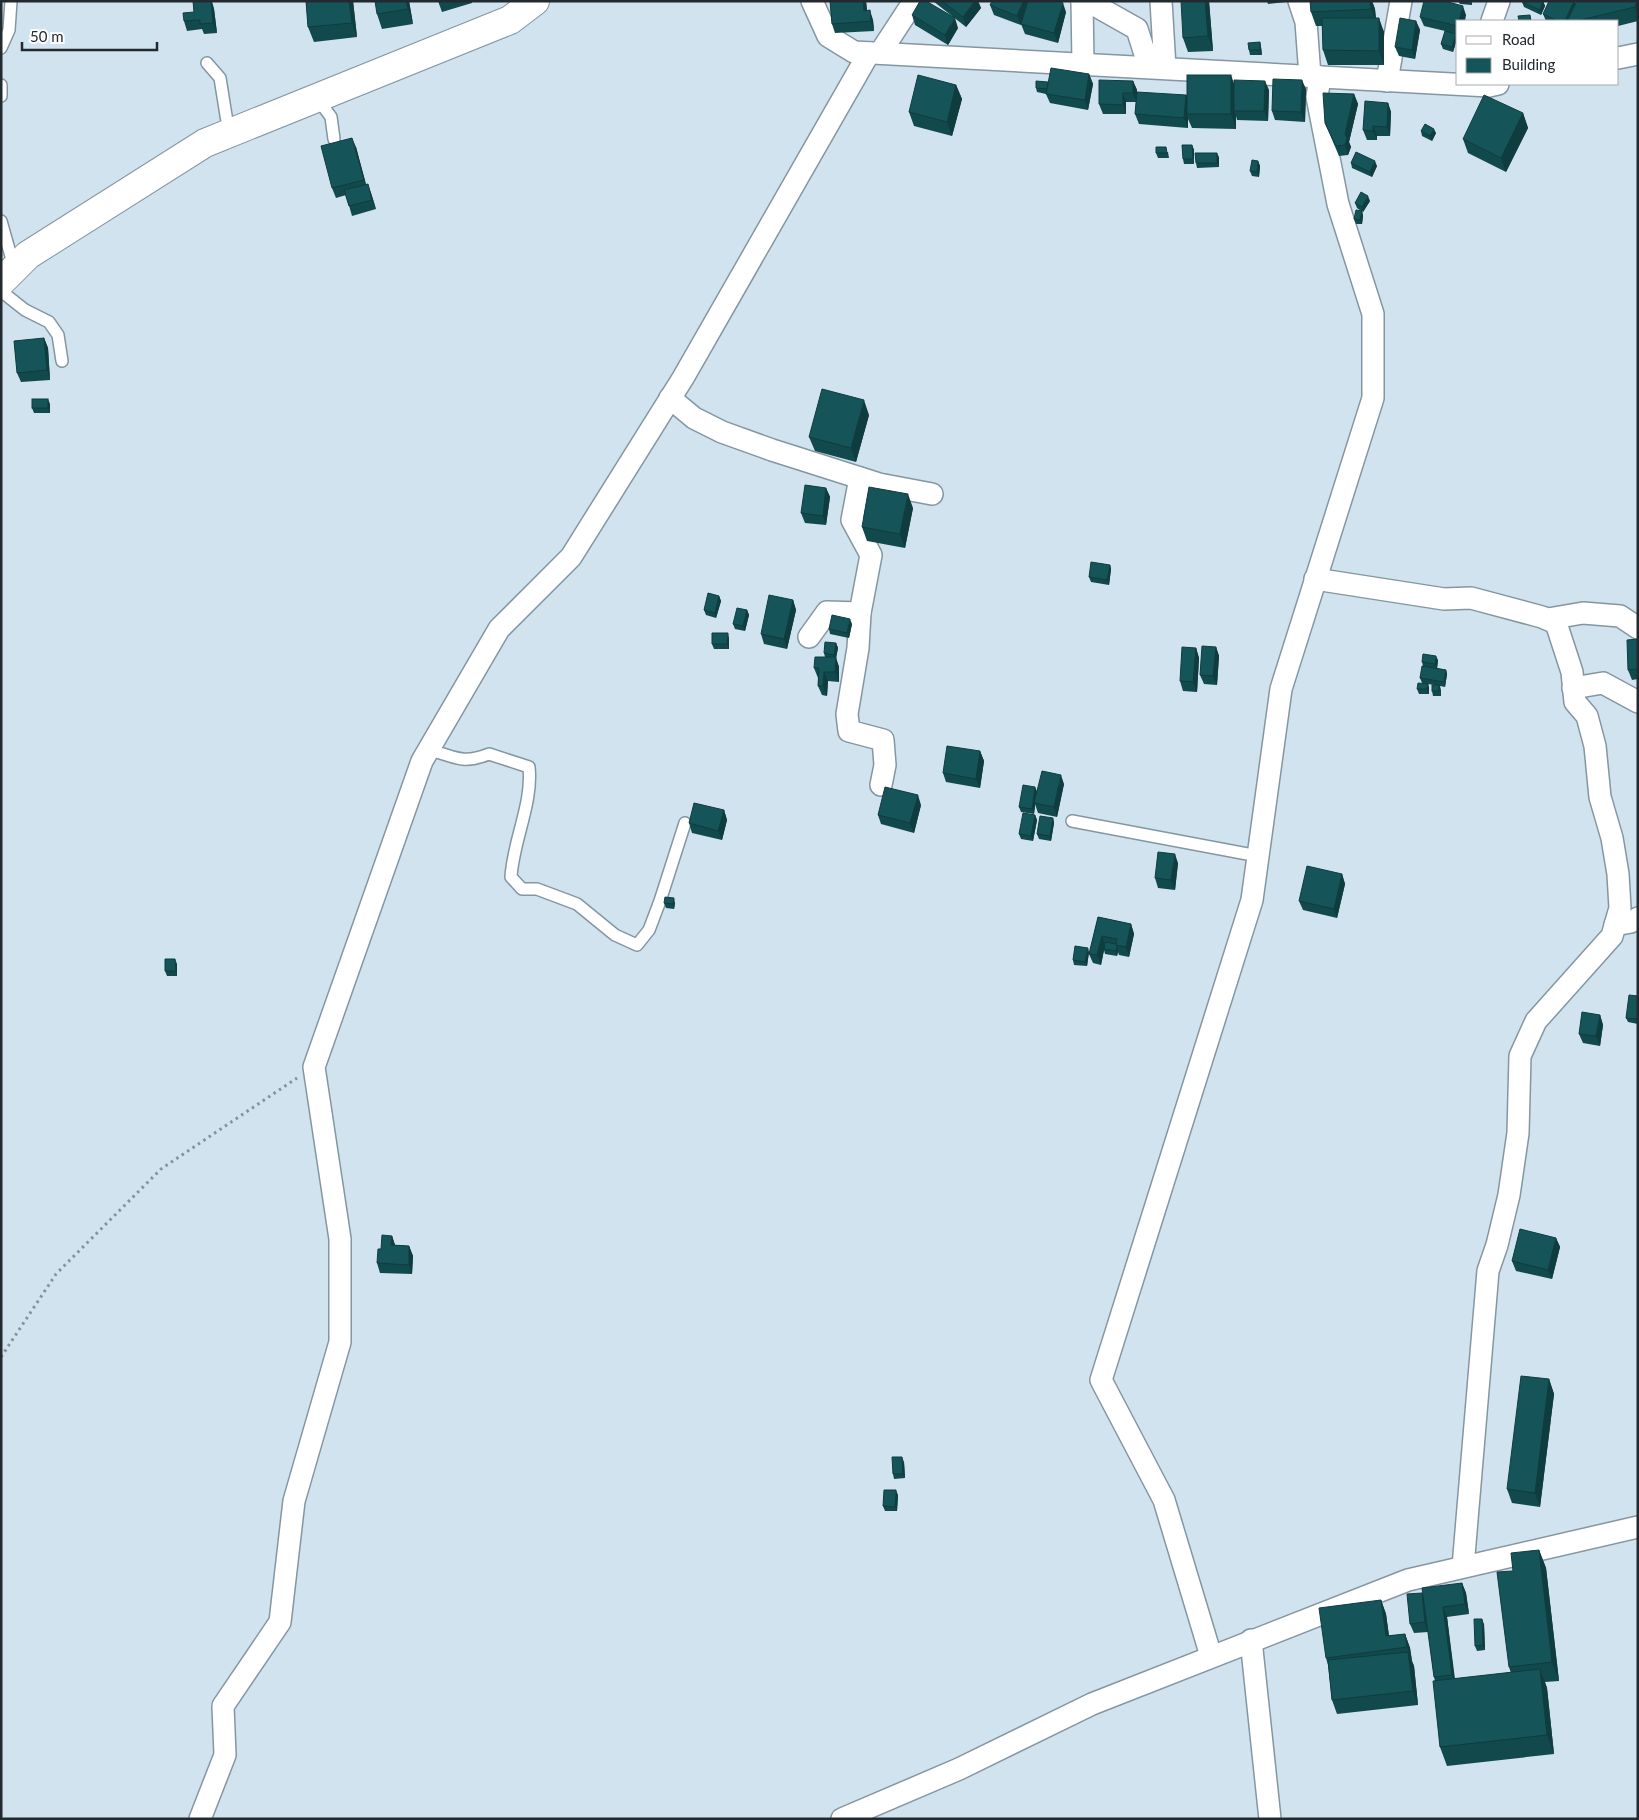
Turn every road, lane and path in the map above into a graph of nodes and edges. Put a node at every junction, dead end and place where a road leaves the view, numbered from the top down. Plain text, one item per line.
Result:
1 (11, 1) edge
2 (535, 1) edge
3 (812, 1) edge
4 (914, 1) edge
5 (1161, 1) edge
6 (1299, 1) edge
7 (1401, 1) edge
8 (1499, 1) edge
9 (1082, 2) edge
10 (1492, 20) edge
11 (1, 48) edge
12 (875, 53) junction
13 (1638, 54) edge
14 (1619, 58) edge
15 (1083, 63) junction
16 (206, 64) dead end
17 (1157, 68) junction
18 (1456, 75) edge
19 (1315, 77) junction
20 (1387, 81) junction
21 (1433, 83) junction
22 (1456, 84) edge
23 (1, 85) edge
24 (1470, 85) edge
25 (1494, 85) edge
26 (1, 96) edge
27 (317, 98) junction
28 (228, 134) junction
29 (334, 139) dead end
30 (1, 221) edge
31 (6, 281) edge
32 (62, 361) dead end
33 (670, 398) junction
34 (860, 478) junction
35 (932, 494) dead end
36 (1315, 580) junction
37 (860, 612) junction
38 (1548, 619) junction
39 (1638, 628) edge
40 (809, 637) dead end
41 (1573, 688) junction
42 (1638, 702) edge
43 (428, 750) junction
44 (881, 786) dead end
45 (1072, 821) dead end
46 (685, 823) dead end
47 (1258, 856) junction
48 (1630, 925) edge
49 (314, 1067) junction
50 (1, 1357) edge
51 (1638, 1527) edge
52 (1464, 1567) junction
53 (1251, 1640) junction
54 (1211, 1656) junction
55 (200, 1819) edge
56 (842, 1819) edge
57 (1270, 1819) edge

1 - 11 lane
2 - 27 street
3 - 12 street
4 - 12 street
5 - 17 street
6 - 19 street
7 - 20 street
8 - 10 street
9 - 15 street
9 - 17 street
12 - 15 street
12 - 33 street
13 - 14 street
15 - 17 street
16 - 28 lane
17 - 19 street
18 - 21 street
19 - 20 street
19 - 36 street
20 - 21 street
21 - 22 street
23 - 26 lane
24 - 25 street
27 - 28 street
27 - 29 lane
28 - 31 street
30 - 31 lane
31 - 32 lane
33 - 34 street
33 - 43 street
34 - 35 street
34 - 37 street
36 - 38 street
36 - 47 street
37 - 40 street
37 - 44 street
38 - 39 street
38 - 41 street
41 - 42 street
41 - 48 street
43 - 46 lane
43 - 49 street
45 - 47 lane
47 - 54 street
48 - 52 street
49 - 50 path
49 - 55 street
51 - 52 street
52 - 53 street
53 - 54 street
53 - 57 street
54 - 56 street

